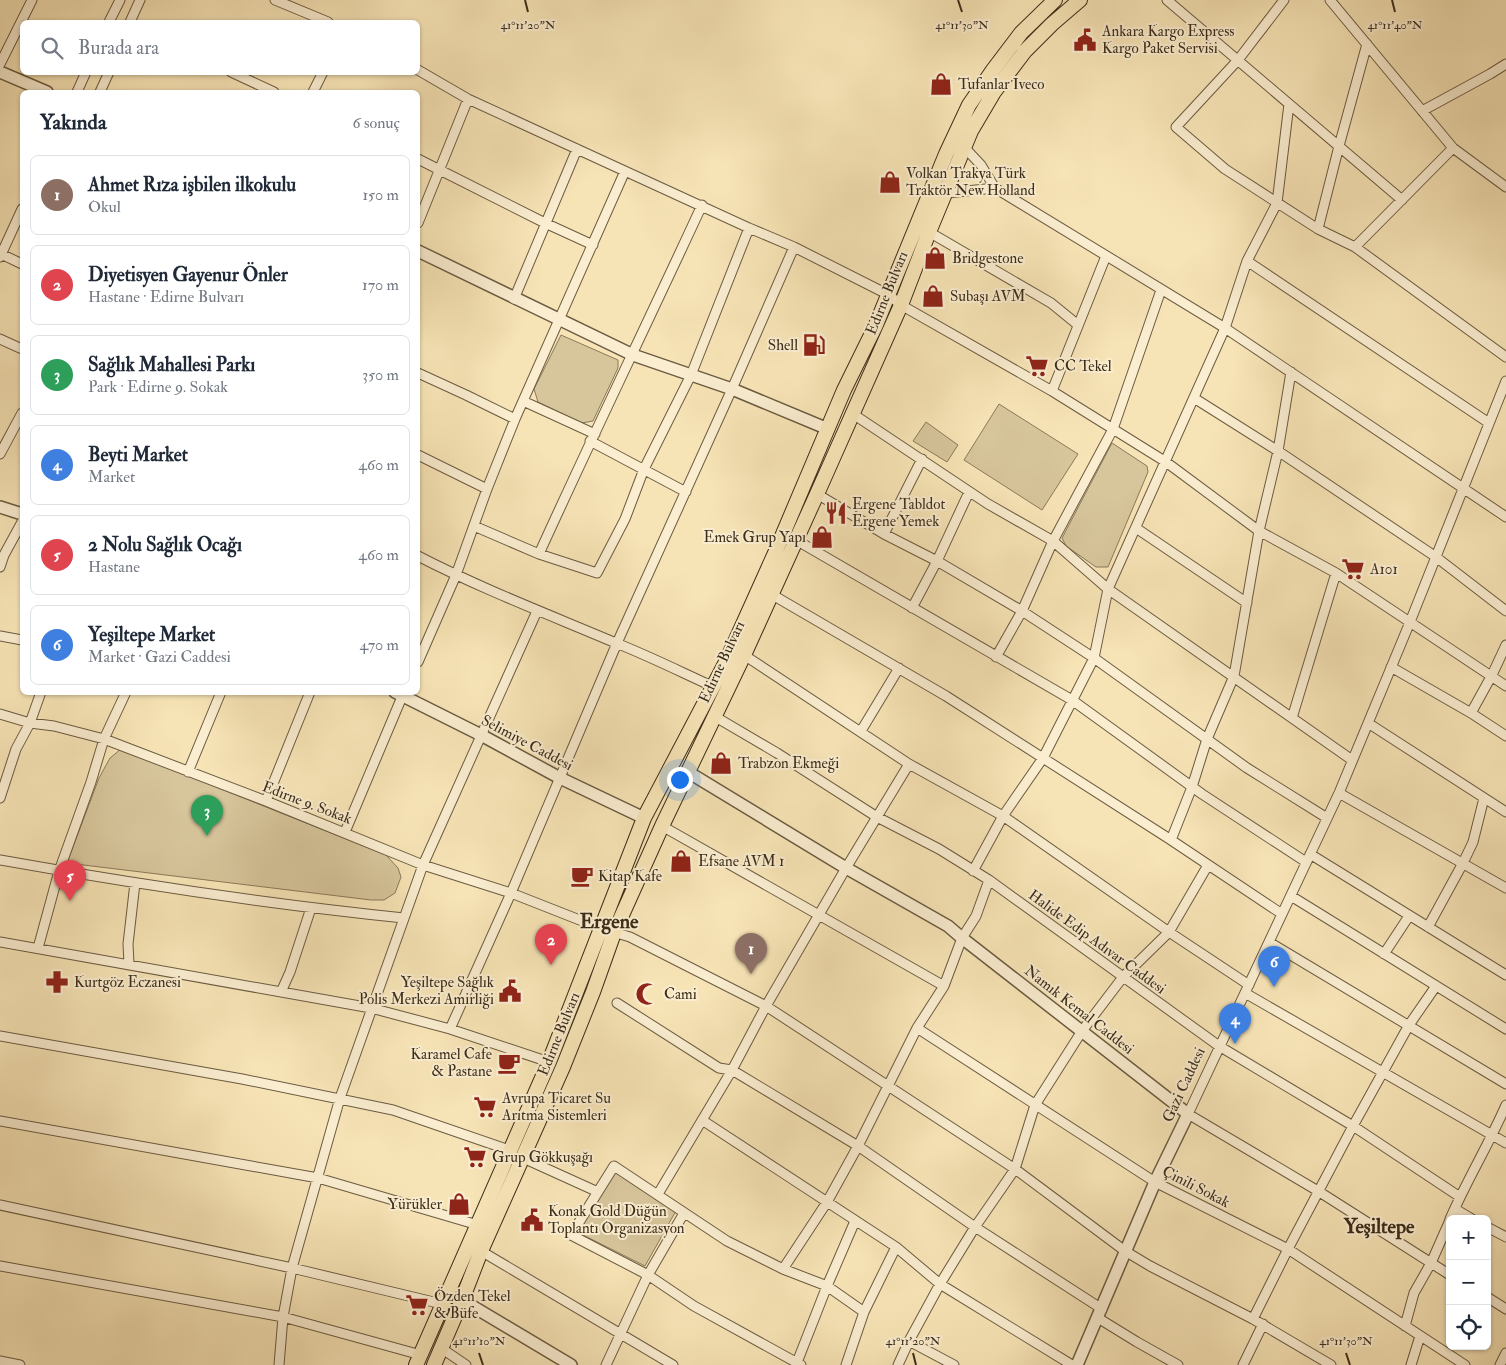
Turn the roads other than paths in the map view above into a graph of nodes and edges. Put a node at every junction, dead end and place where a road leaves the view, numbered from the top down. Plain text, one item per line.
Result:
1 (32, 0) edge
2 (120, 0) edge
3 (140, 0) edge
4 (275, 0) edge
5 (1055, 0) edge
6 (1080, 0) edge
7 (1167, 0) edge
8 (1284, 0) edge
9 (1330, 0) edge
10 (22, 20) edge
11 (110, 20) edge
12 (131, 20) edge
13 (323, 20) edge
14 (20, 24) edge
15 (1367, 44) junction
16 (1238, 60) junction
17 (0, 64) edge
18 (1506, 64) edge
19 (420, 71) edge
20 (0, 72) edge
21 (85, 75) edge
22 (108, 75) edge
23 (237, 75) edge
24 (322, 75) edge
25 (42, 90) edge
26 (78, 90) edge
27 (101, 90) edge
28 (270, 90) edge
29 (314, 90) edge
30 (468, 99) junction
31 (1289, 104) junction
32 (1422, 111) junction
33 (1339, 146) junction
34 (965, 148) junction
35 (1453, 148) junction
36 (577, 149) junction
37 (420, 160) edge
38 (439, 169) junction
39 (625, 171) junction
40 (1506, 187) edge
41 (995, 188) junction
42 (946, 192) junction
43 (1402, 200) junction
44 (1277, 202) junction
45 (702, 205) junction
46 (20, 213) edge
47 (420, 218) edge
48 (546, 223) junction
49 (749, 228) junction
50 (1318, 229) junction
51 (929, 232) junction
52 (593, 244) junction
53 (794, 247) junction
54 (1355, 247) junction
55 (420, 253) edge
56 (1, 256) edge
57 (1106, 256) junction
58 (1247, 261) junction
59 (20, 263) edge
60 (1161, 290) junction
61 (889, 295) junction
62 (514, 299) junction
63 (901, 305) junction
64 (559, 320) junction
65 (1078, 325) junction
66 (1225, 328) junction
67 (0, 339) edge
68 (20, 348) edge
69 (633, 355) junction
70 (1506, 357) edge
71 (1291, 372) junction
72 (420, 374) edge
73 (691, 375) junction
74 (1506, 381) edge
75 (732, 389) junction
76 (1052, 391) junction
77 (1194, 398) junction
78 (523, 401) junction
79 (852, 414) junction
80 (515, 419) junction
81 (1489, 423) junction
82 (19, 426) edge
83 (828, 429) junction
84 (1113, 429) junction
85 (593, 438) junction
86 (1278, 451) junction
87 (0, 454) edge
88 (420, 456) edge
89 (922, 459) junction
90 (1166, 462) junction
91 (644, 469) junction
92 (1464, 488) junction
93 (487, 489) junction
94 (686, 492) junction
95 (969, 492) junction
96 (817, 494) junction
97 (0, 507) edge
98 (20, 513) edge
99 (1506, 516) edge
100 (20, 526) edge
101 (474, 526) junction
102 (1136, 528) junction
103 (1258, 531) junction
104 (884, 534) junction
105 (796, 540) junction
106 (1053, 541) junction
107 (539, 554) junction
108 (420, 557) edge
109 (1436, 557) junction
110 (937, 561) junction
111 (0, 567) edge
112 (1336, 574) junction
113 (456, 576) junction
114 (1108, 589) junction
115 (771, 594) junction
116 (1247, 603) junction
117 (912, 608) junction
118 (538, 611) junction
119 (1022, 611) junction
120 (1506, 611) edge
121 (1410, 622) junction
122 (0, 636) edge
123 (20, 640) edge
124 (618, 643) junction
125 (1506, 645) edge
126 (744, 656) junction
127 (420, 657) edge
128 (996, 657) junction
129 (1094, 658) junction
130 (1392, 667) junction
131 (899, 668) junction
132 (1492, 675) junction
133 (1234, 676) junction
134 (1506, 686) edge
135 (714, 687) junction
136 (40, 695) edge
137 (125, 695) edge
138 (219, 695) edge
139 (309, 695) edge
140 (401, 695) edge
141 (403, 695) edge
142 (1072, 700) junction
143 (1471, 713) junction
144 (0, 714) edge
145 (714, 716) junction
146 (1292, 718) junction
147 (1368, 722) junction
148 (30, 723) junction
149 (861, 731) junction
150 (481, 735) junction
151 (1506, 736) edge
152 (104, 739) junction
153 (1208, 740) junction
154 (1043, 758) junction
155 (1352, 760) junction
156 (910, 764) junction
157 (188, 772) junction
158 (688, 772) junction
159 (560, 778) junction
160 (1192, 787) junction
161 (1339, 793) junction
162 (0, 798) edge
163 (1484, 798) junction
164 (266, 801) junction
165 (1506, 812) edge
166 (1003, 816) junction
167 (877, 817) junction
168 (644, 818) junction
169 (1327, 818) junction
170 (662, 826) junction
171 (345, 832) junction
172 (1171, 840) junction
173 (1308, 858) junction
174 (0, 860) edge
175 (1463, 863) junction
176 (423, 865) junction
177 (1208, 865) junction
178 (846, 868) junction
179 (59, 871) junction
180 (973, 871) junction
181 (989, 880) junction
182 (135, 883) junction
183 (1506, 888) edge
184 (511, 893) junction
185 (1291, 896) junction
186 (311, 908) junction
187 (1282, 914) junction
188 (819, 916) junction
189 (1409, 916) junction
190 (404, 918) junction
191 (1428, 927) junction
192 (600, 928) junction
193 (1169, 932) junction
194 (614, 933) junction
195 (962, 938) junction
196 (0, 942) edge
197 (1269, 942) junction
198 (38, 948) junction
199 (1384, 954) junction
200 (128, 964) junction
201 (1506, 975) edge
202 (1123, 977) junction
203 (944, 986) junction
204 (1436, 986) junction
205 (1247, 989) junction
206 (281, 992) junction
207 (616, 1003) dead end
208 (766, 1006) junction
209 (371, 1008) junction
210 (1409, 1025) junction
211 (917, 1028) junction
212 (450, 1029) junction
213 (1506, 1029) edge
214 (1082, 1031) junction
215 (0, 1036) edge
216 (1219, 1046) junction
217 (548, 1062) junction
218 (732, 1070) junction
219 (1382, 1072) junction
220 (1506, 1084) edge
221 (887, 1085) junction
222 (340, 1098) junction
223 (1035, 1104) junction
224 (1506, 1104) edge
225 (1188, 1114) junction
226 (702, 1120) junction
227 (0, 1121) edge
228 (1353, 1126) junction
229 (1493, 1136) junction
230 (1506, 1143) edge
231 (858, 1146) junction
232 (509, 1150) junction
233 (523, 1158) junction
234 (1015, 1169) junction
235 (318, 1178) junction
236 (1154, 1182) junction
237 (1318, 1191) junction
238 (598, 1192) junction
239 (658, 1194) junction
240 (1460, 1197) junction
241 (827, 1202) junction
242 (0, 1205) edge
243 (1455, 1209) junction
244 (684, 1213) junction
245 (1452, 1215) edge
246 (1465, 1215) edge
247 (855, 1221) junction
248 (478, 1225) junction
249 (975, 1227) junction
250 (1446, 1228) edge
251 (1491, 1229) edge
252 (1506, 1238) edge
253 (896, 1247) junction
254 (1288, 1249) junction
255 (481, 1251) junction
256 (1125, 1251) junction
257 (1431, 1263) junction
258 (0, 1266) edge
259 (292, 1268) junction
260 (783, 1269) junction
261 (1446, 1272) edge
262 (648, 1275) junction
263 (940, 1284) junction
264 (827, 1286) junction
265 (462, 1300) junction
266 (1491, 1300) edge
267 (442, 1304) junction
268 (1506, 1309) edge
269 (864, 1312) junction
270 (1100, 1314) junction
271 (282, 1317) junction
272 (1253, 1319) junction
273 (1263, 1324) junction
274 (1405, 1326) junction
275 (620, 1335) junction
276 (1420, 1336) junction
277 (909, 1341) junction
278 (441, 1348) junction
279 (1506, 1353) edge
280 (418, 1360) edge
281 (0, 1362) edge
282 (20, 1365) edge
283 (279, 1365) edge
284 (434, 1365) edge
285 (466, 1365) edge
286 (571, 1365) edge
287 (606, 1365) edge
288 (673, 1365) edge
289 (798, 1365) edge
290 (846, 1365) edge
291 (898, 1365) edge
292 (954, 1365) edge
293 (1072, 1365) edge
294 (1077, 1365) edge
295 (1178, 1365) edge
296 (1243, 1365) edge
297 (1331, 1365) edge
298 (1411, 1365) edge
299 (1465, 1365) edge
300 (1500, 1365) edge

1 - 10 street
2 - 11 street
3 - 12 street
4 - 13 street
5 - 61 highway, Edirne Bulvarı
6 - 34 highway, Edirne Bulvarı
7 - 16 street
8 - 16 street
9 - 15 street
14 - 17 street
15 - 32 street
15 - 33 street
16 - 31 street
16 - 44 street
18 - 32 street
19 - 30 street
20 - 25 street
21 - 26 street
22 - 27 street
23 - 28 street
24 - 29 street
30 - 36 street
30 - 38 street
31 - 33 street
31 - 44 street
32 - 35 street
33 - 43 street
33 - 50 street
34 - 41 street
34 - 42 highway, Edirne Bulvarı
35 - 40 street
35 - 43 street
36 - 39 street
36 - 48 street
37 - 38 street
38 - 47 street
38 - 48 street
39 - 45 street
39 - 52 street
41 - 42 street
41 - 57 street
42 - 51 highway, Edirne Bulvarı
43 - 54 street
44 - 50 street
44 - 58 street
45 - 49 street
45 - 69 street
46 - 56 street
48 - 52 street
48 - 62 street
49 - 53 street
49 - 73 street
50 - 54 street
51 - 63 highway, Edirne Bulvarı
51 - 65 street
52 - 64 street
53 - 61 street
53 - 75 street
54 - 70 street
55 - 62 street
56 - 59 street
57 - 60 street
57 - 65 street
58 - 66 street
58 - 81 street
60 - 66 street
60 - 84 street
61 - 63 street
61 - 83 highway, Edirne Bulvarı
62 - 64 street
63 - 76 street
63 - 79 highway, Edirne Bulvarı
64 - 69 street
64 - 78 street
65 - 76 street
66 - 71 street
66 - 77 street
67 - 68 street
69 - 73 street
69 - 85 street
71 - 86 street
71 - 92 street
72 - 80 street
73 - 75 street
73 - 91 street
74 - 81 street, Gazi Caddesi
75 - 83 street
75 - 94 street
76 - 84 street
77 - 86 street
77 - 90 street
78 - 80 street
78 - 85 street
79 - 89 street
79 - 96 highway, Edirne Bulvarı
80 - 93 street
81 - 92 street, Gazi Caddesi
82 - 87 street
83 - 135 highway, Edirne Bulvarı
84 - 90 street
84 - 106 street
85 - 91 street
85 - 107 street
86 - 103 street
86 - 109 street
88 - 93 street
89 - 95 street
89 - 104 street
90 - 102 street
90 - 103 street
91 - 94 street
91 - 107 street
92 - 99 street
92 - 109 street, Gazi Caddesi
93 - 101 street
94 - 124 street
95 - 106 street
95 - 110 street
96 - 104 street
96 - 105 highway, Edirne Bulvarı
97 - 98 street
100 - 111 street
101 - 107 street
101 - 113 street
102 - 114 street
102 - 116 street
103 - 112 street
103 - 116 street
104 - 110 street
105 - 115 highway, Edirne Bulvarı
105 - 117 street
106 - 114 street
106 - 119 street
108 - 113 street
109 - 120 street
109 - 121 street, Gazi Caddesi
110 - 117 street
110 - 119 street
112 - 121 street
112 - 146 street
113 - 118 street
113 - 127 street
114 - 129 street
114 - 133 street
115 - 126 highway, Edirne Bulvarı
115 - 131 street
116 - 133 street
117 - 128 street
118 - 124 street
118 - 150 street
119 - 128 street
119 - 129 street
121 - 130 street, Gazi Caddesi
121 - 132 street
122 - 123 street
124 - 135 street
124 - 159 street
125 - 132 street
126 - 145 highway, Edirne Bulvarı
126 - 149 street
128 - 142 street
129 - 142 street
129 - 153 street
130 - 143 street
130 - 147 street, Gazi Caddesi
131 - 149 street
131 - 154 street
132 - 134 street
132 - 143 street
133 - 146 street
133 - 153 street
135 - 168 highway, Edirne Bulvarı
136 - 148 street
137 - 152 street
138 - 157 street
139 - 164 street
140 - 171 street
141 - 150 street, Selimiye Caddesi
142 - 154 street
142 - 160 street
143 - 151 street
144 - 148 street, Edirne 9. Sokak
145 - 158 highway, Edirne Bulvarı
145 - 167 street, Halide Edip Adıvar Caddesi
146 - 155 street
147 - 155 street, Gazi Caddesi
147 - 163 street
148 - 152 street, Edirne 9. Sokak
148 - 162 street
149 - 156 street
150 - 159 street, Selimiye Caddesi
150 - 176 street
152 - 157 street, Edirne 9. Sokak
152 - 179 street
153 - 160 street
153 - 169 street
154 - 166 street
154 - 172 street
155 - 161 street, Gazi Caddesi
156 - 166 street
156 - 167 street
157 - 164 street, Edirne 9. Sokak
158 - 170 highway, Edirne Bulvarı
158 - 178 street, Namık Kemal Caddesi
159 - 168 street, Selimiye Caddesi
159 - 184 street
160 - 172 street
160 - 173 street
161 - 169 street, Gazi Caddesi
161 - 175 street
163 - 165 street
163 - 175 street
164 - 171 street, Edirne 9. Sokak
166 - 180 street
166 - 193 street
167 - 178 street
167 - 180 street, Halide Edip Adıvar Caddesi
168 - 192 highway, Edirne Bulvarı
169 - 173 street, Gazi Caddesi
170 - 188 street
170 - 194 highway, Edirne Bulvarı
171 - 176 street, Edirne 9. Sokak
172 - 177 street
173 - 185 street, Gazi Caddesi
173 - 189 street
174 - 179 street
175 - 183 street
175 - 191 street
176 - 184 street, Edirne 9. Sokak
176 - 190 street
177 - 187 street
177 - 193 street
178 - 188 street
178 - 195 street, Namık Kemal Caddesi
179 - 182 street
179 - 198 street
180 - 181 street, Halide Edip Adıvar Caddesi
181 - 195 street
181 - 202 street, Halide Edip Adıvar Caddesi
182 - 186 street
182 - 200 street
184 - 192 street, Edirne 9. Sokak
184 - 212 street
185 - 187 street, Gazi Caddesi
185 - 199 street
186 - 190 street
186 - 206 street
187 - 197 street, Gazi Caddesi
188 - 203 street
188 - 208 street
189 - 191 street
189 - 199 street
190 - 209 street
191 - 201 street
192 - 194 street, Edirne 9. Sokak
192 - 217 highway, Edirne Bulvarı
193 - 202 street
193 - 205 street
194 - 208 street, Edirne 9. Sokak
194 - 233 highway, Edirne Bulvarı
195 - 203 street
195 - 214 street, Namık Kemal Caddesi
196 - 198 street
197 - 205 street, Gazi Caddesi
197 - 210 street
198 - 200 street
199 - 204 street
200 - 206 street
202 - 214 street
202 - 216 street, Halide Edip Adıvar Caddesi
203 - 211 street
204 - 210 street
204 - 213 street
205 - 216 street, Gazi Caddesi
205 - 219 street
206 - 209 street
207 - 218 street
208 - 218 street
208 - 221 street, Edirne 9. Sokak
209 - 212 street
209 - 222 street
210 - 219 street
210 - 220 street
211 - 221 street
211 - 223 street, Çinili Sokak
212 - 217 street
214 - 223 street
214 - 225 street, Namık Kemal Caddesi
215 - 222 street
216 - 225 street, Gazi Caddesi
216 - 228 street, Halide Edip Adıvar Caddesi
217 - 232 highway, Edirne Bulvarı
218 - 226 street
218 - 231 street
219 - 228 street
219 - 229 street
221 - 231 street
221 - 234 street, Edirne 9. Sokak
222 - 232 street
222 - 235 street
223 - 234 street
223 - 236 street, Çinili Sokak
224 - 229 street
225 - 236 street, Gazi Caddesi
225 - 237 street, Namık Kemal Caddesi
226 - 239 street
226 - 241 street
227 - 235 street
228 - 237 street
228 - 240 street, Halide Edip Adıvar Caddesi
229 - 230 street
229 - 240 street
231 - 241 street
231 - 249 street
232 - 248 highway, Edirne Bulvarı
233 - 238 street
233 - 255 highway, Edirne Bulvarı
234 - 249 street
234 - 256 street, Edirne 9. Sokak
235 - 248 street
235 - 259 street
236 - 254 street, Çinili Sokak
236 - 256 street, Gazi Caddesi
237 - 254 street
237 - 257 street, Namık Kemal Caddesi
238 - 239 street
238 - 262 street
239 - 244 street
240 - 243 street
241 - 247 street
241 - 260 street
242 - 259 street
243 - 245 street
243 - 246 street
244 - 260 street
244 - 262 street
247 - 253 street
247 - 264 street
248 - 267 highway, Edirne Bulvarı
249 - 263 street
249 - 270 street
250 - 257 street
251 - 252 street
253 - 263 street
253 - 269 street
254 - 272 street
254 - 274 street, Çinili Sokak
255 - 265 highway, Edirne Bulvarı
255 - 275 street
256 - 270 street, Gazi Caddesi
256 - 272 street, Edirne 9. Sokak
257 - 261 street, Namık Kemal Caddesi
257 - 274 street
258 - 271 street
259 - 267 street
259 - 271 street
260 - 264 street
262 - 275 street
262 - 289 street
263 - 277 street
263 - 293 street
264 - 269 street
264 - 289 street
265 - 278 highway, Edirne Bulvarı
265 - 286 street
266 - 268 street
267 - 280 highway, Edirne Bulvarı
269 - 290 street
270 - 294 street, Gazi Caddesi
270 - 295 street
271 - 280 street
271 - 283 street
272 - 273 street, Edirne 9. Sokak
273 - 296 street
273 - 297 street, Edirne 9. Sokak
274 - 276 street, Çinili Sokak
275 - 287 street
275 - 288 street
276 - 298 street
276 - 299 street, Çinili Sokak
277 - 291 street
277 - 292 street
278 - 284 highway, Edirne Bulvarı
278 - 285 street
279 - 300 street
281 - 282 street

